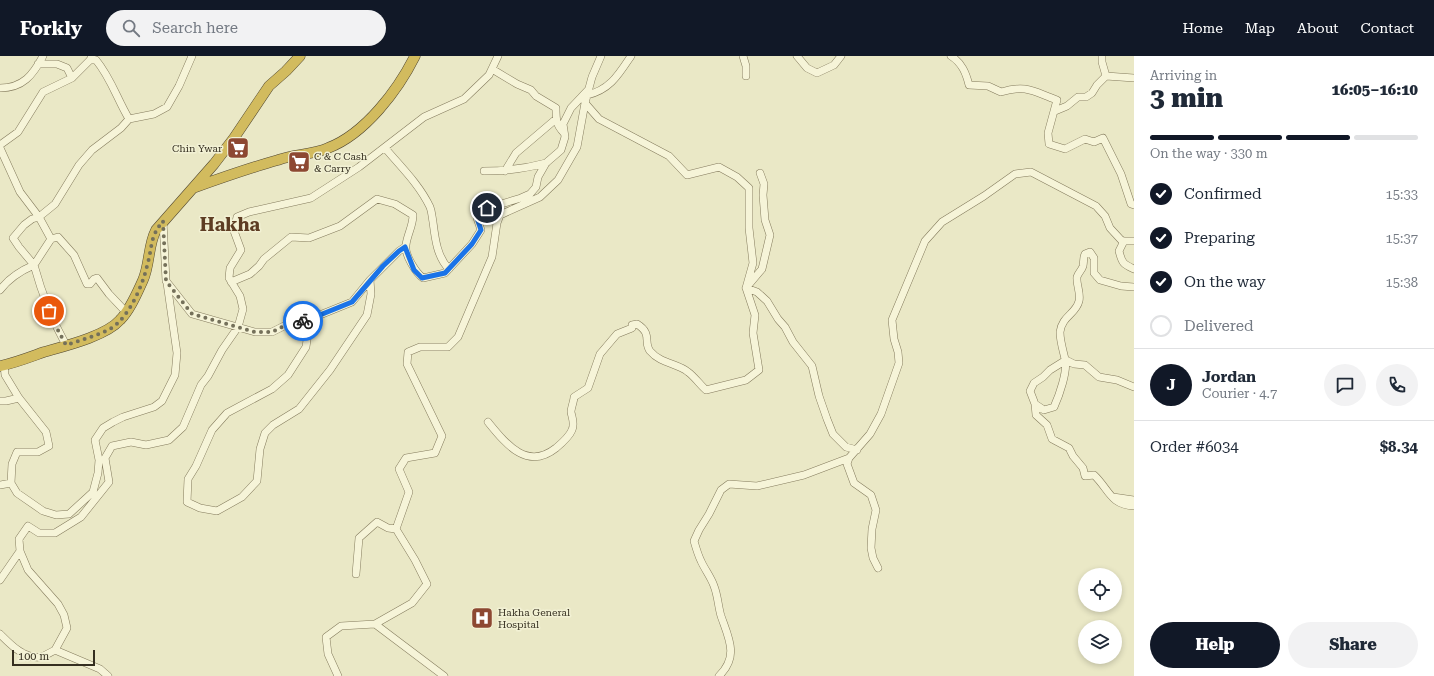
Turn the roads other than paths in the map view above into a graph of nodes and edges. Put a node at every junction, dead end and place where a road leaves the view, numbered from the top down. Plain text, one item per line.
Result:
1 (43, 56) edge
2 (192, 56) edge
3 (300, 56) edge
4 (415, 56) edge
5 (498, 56) edge
6 (601, 56) edge
7 (631, 56) edge
8 (743, 56) edge
9 (797, 56) edge
10 (840, 56) edge
11 (951, 56) edge
12 (1102, 56) edge
13 (91, 58) edge
14 (38, 64) junction
15 (492, 69) junction
16 (746, 76) dead end
17 (1106, 76) junction
18 (72, 78) junction
19 (1134, 78) edge
20 (0, 88) edge
21 (588, 93) junction
22 (585, 103) junction
23 (1055, 111) junction
24 (129, 118) junction
25 (556, 119) junction
26 (564, 133) junction
27 (0, 146) edge
28 (385, 148) junction
29 (546, 163) junction
30 (484, 171) dead end
31 (505, 172) junction
32 (760, 173) dead end
33 (191, 188) junction
34 (1133, 204) edge
35 (39, 217) junction
36 (163, 221) junction
37 (51, 238) junction
38 (1124, 241) junction
39 (1134, 241) edge
40 (405, 247) junction
41 (34, 266) junction
42 (449, 268) junction
43 (1134, 269) edge
44 (370, 280) junction
45 (166, 281) junction
46 (231, 282) junction
47 (1134, 287) edge
48 (746, 288) junction
49 (0, 290) edge
50 (126, 312) junction
51 (310, 319) junction
52 (238, 327) junction
53 (66, 345) junction
54 (1066, 360) junction
55 (2, 365) edge
56 (1134, 387) edge
57 (19, 398) junction
58 (0, 401) edge
59 (1035, 404) junction
60 (488, 422) dead end
61 (857, 450) junction
62 (849, 458) junction
63 (11, 483) junction
64 (0, 485) edge
65 (1111, 497) junction
66 (1134, 500) edge
67 (1134, 506) edge
68 (396, 529) junction
69 (20, 551) junction
70 (878, 568) dead end
71 (356, 574) dead end
72 (0, 580) edge
73 (375, 624) junction
74 (0, 634) edge
75 (55, 650) junction
76 (108, 676) edge
77 (338, 676) edge
78 (444, 676) edge
79 (719, 676) edge

1 - 14 street
2 - 24 street
3 - 33 highway
4 - 33 highway
5 - 15 street
6 - 21 street
7 - 21 street
8 - 16 street
9 - 10 street
11 - 23 street
12 - 17 street
13 - 18 street
13 - 24 street
14 - 18 street
14 - 20 street
15 - 25 street
15 - 28 street
17 - 19 street
17 - 23 street
18 - 27 street
21 - 22 street
21 - 26 street
22 - 48 street
22 - 68 street
23 - 34 street
24 - 35 street
25 - 26 street
25 - 31 street
26 - 29 street
27 - 35 street
28 - 42 street
28 - 46 street
29 - 31 street
29 - 42 street
30 - 31 street
32 - 48 street
33 - 36 highway
35 - 37 street
35 - 41 street
36 - 45 street
36 - 50 highway
37 - 41 street
37 - 50 street
38 - 39 street
38 - 43 street
38 - 61 street
40 - 42 street
40 - 44 street
40 - 46 street
41 - 49 street
41 - 53 street
44 - 51 street
44 - 51 street
45 - 52 street
45 - 63 street
46 - 52 street
47 - 54 street
48 - 60 street
48 - 61 street
50 - 53 highway
51 - 52 street
52 - 69 street
53 - 55 highway
54 - 56 street
54 - 59 street
54 - 59 street
55 - 57 street
57 - 58 street
57 - 63 street
59 - 65 street
61 - 62 street
62 - 70 street
62 - 79 street
63 - 64 street
65 - 66 street
65 - 67 street
68 - 71 street
68 - 73 street
69 - 72 street
69 - 75 street
73 - 77 street
73 - 78 street
74 - 75 street
75 - 76 street

